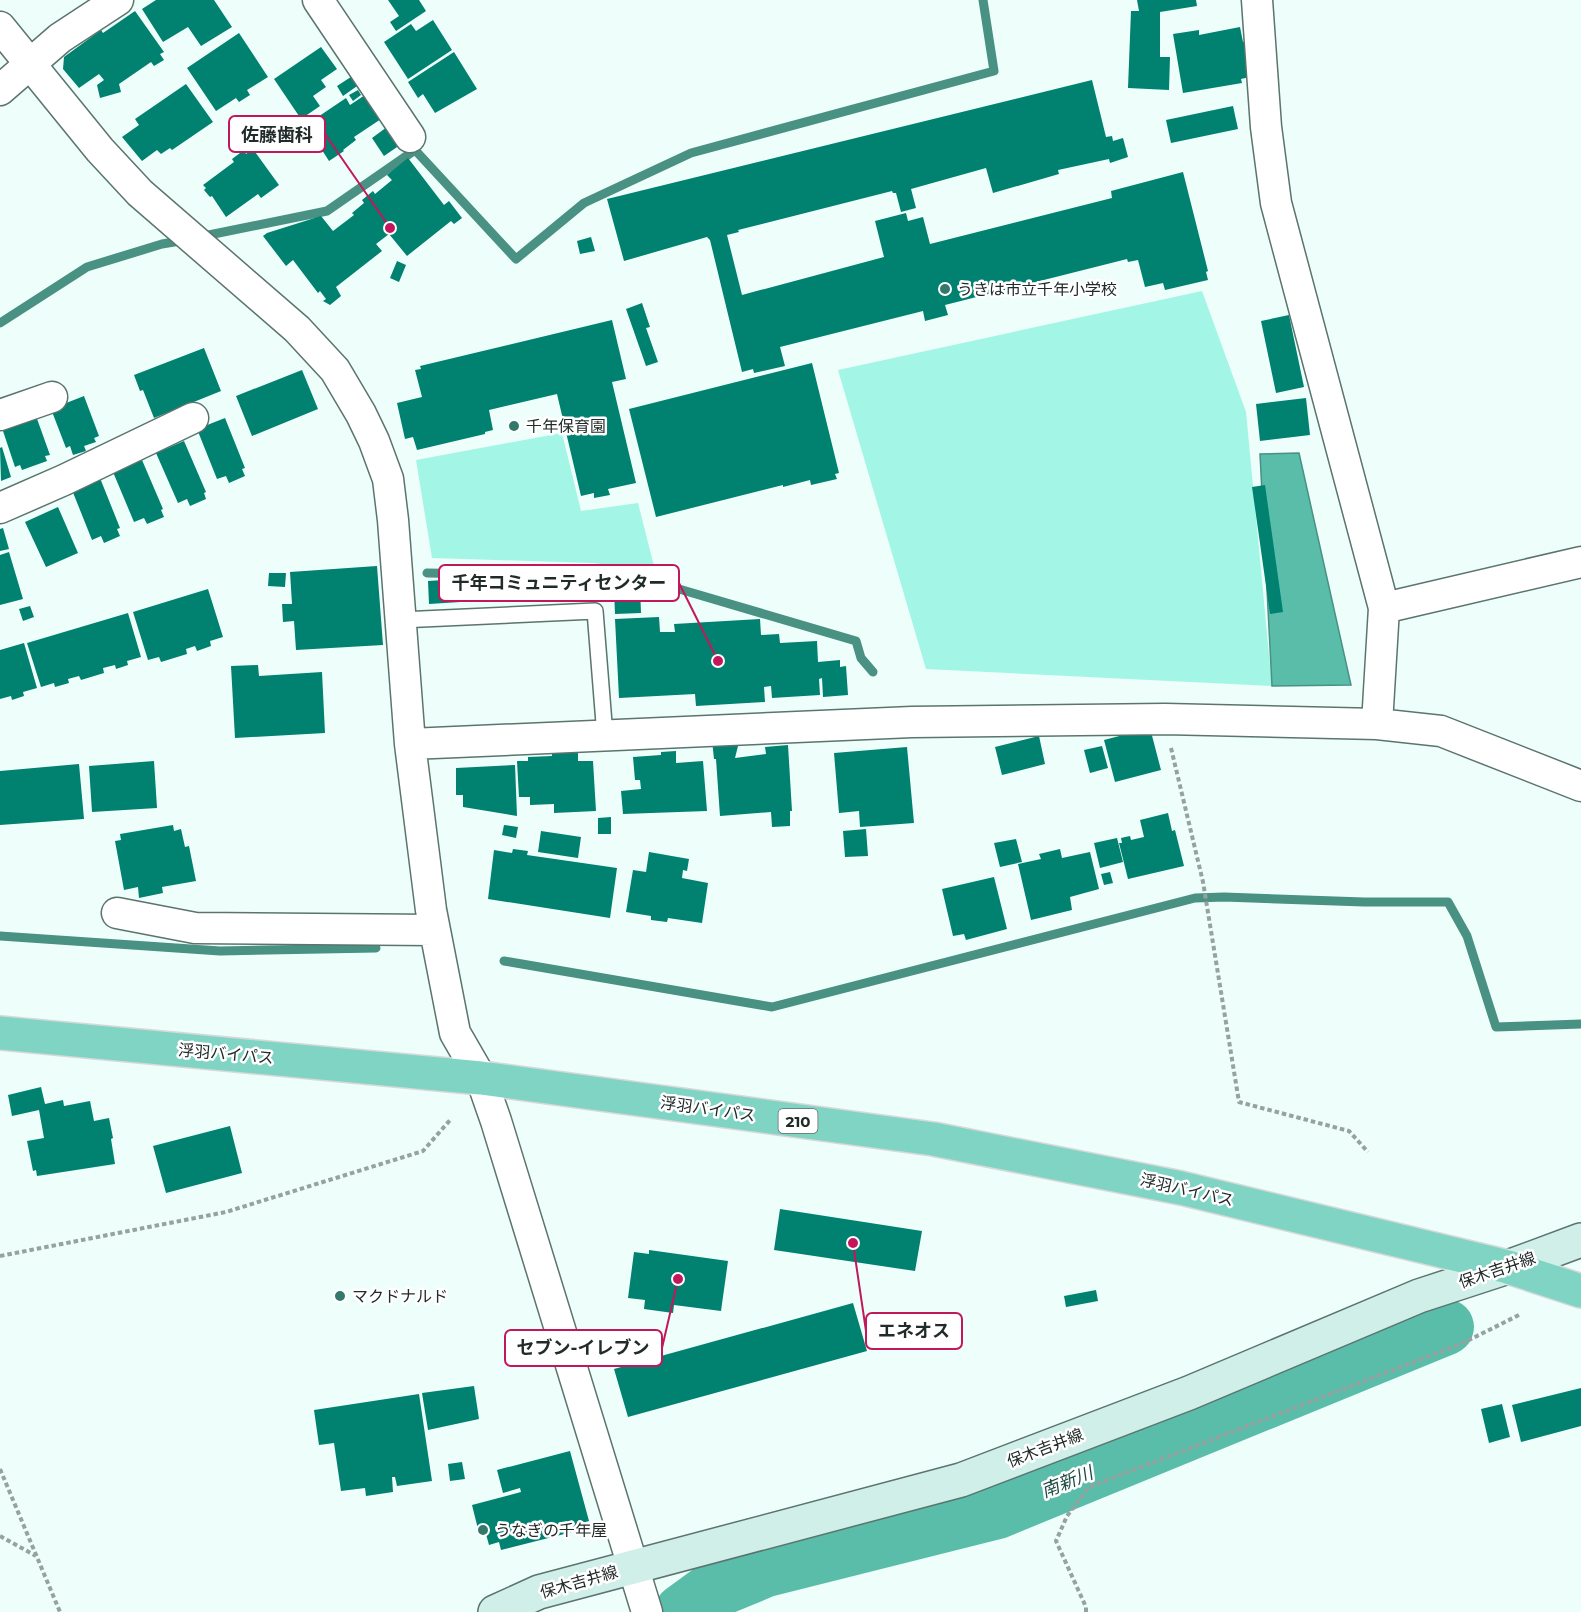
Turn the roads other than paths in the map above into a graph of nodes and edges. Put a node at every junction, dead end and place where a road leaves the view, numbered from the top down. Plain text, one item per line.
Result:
1 (118, 0) edge
2 (318, 0) edge
3 (1257, 0) edge
4 (0, 27) edge
5 (29, 64) junction
6 (0, 90) edge
7 (410, 137) dead end
8 (52, 397) dead end
9 (0, 415) edge
10 (193, 418) dead end
11 (0, 508) edge
12 (1581, 562) edge
13 (1384, 608) junction
14 (400, 620) junction
15 (1377, 724) junction
16 (605, 736) junction
17 (410, 744) junction
18 (1581, 786) edge
19 (117, 913) dead end
20 (434, 930) junction
21 (0, 1033) edge
22 (481, 1078) junction
23 (1581, 1240) edge
24 (1508, 1267) junction
25 (1581, 1290) edge
26 (633, 1567) junction
27 (495, 1612) edge
28 (647, 1612) edge

1 - 5 street
2 - 7 street
3 - 13 street
4 - 5 street
5 - 6 street
5 - 14 street
8 - 9 street
10 - 11 street
12 - 13 street
13 - 15 street
14 - 16 lane
14 - 17 street
15 - 16 street
15 - 18 street
16 - 17 street
17 - 20 street
19 - 20 street
20 - 22 street
21 - 22 highway, 浮羽バイパス / 210
22 - 24 highway, 浮羽バイパス / 210
22 - 26 street
23 - 24 main road, 保木吉井線
24 - 25 highway, 浮羽バイパス / 210
24 - 26 main road, 保木吉井線
26 - 27 main road, 保木吉井線
26 - 28 street

